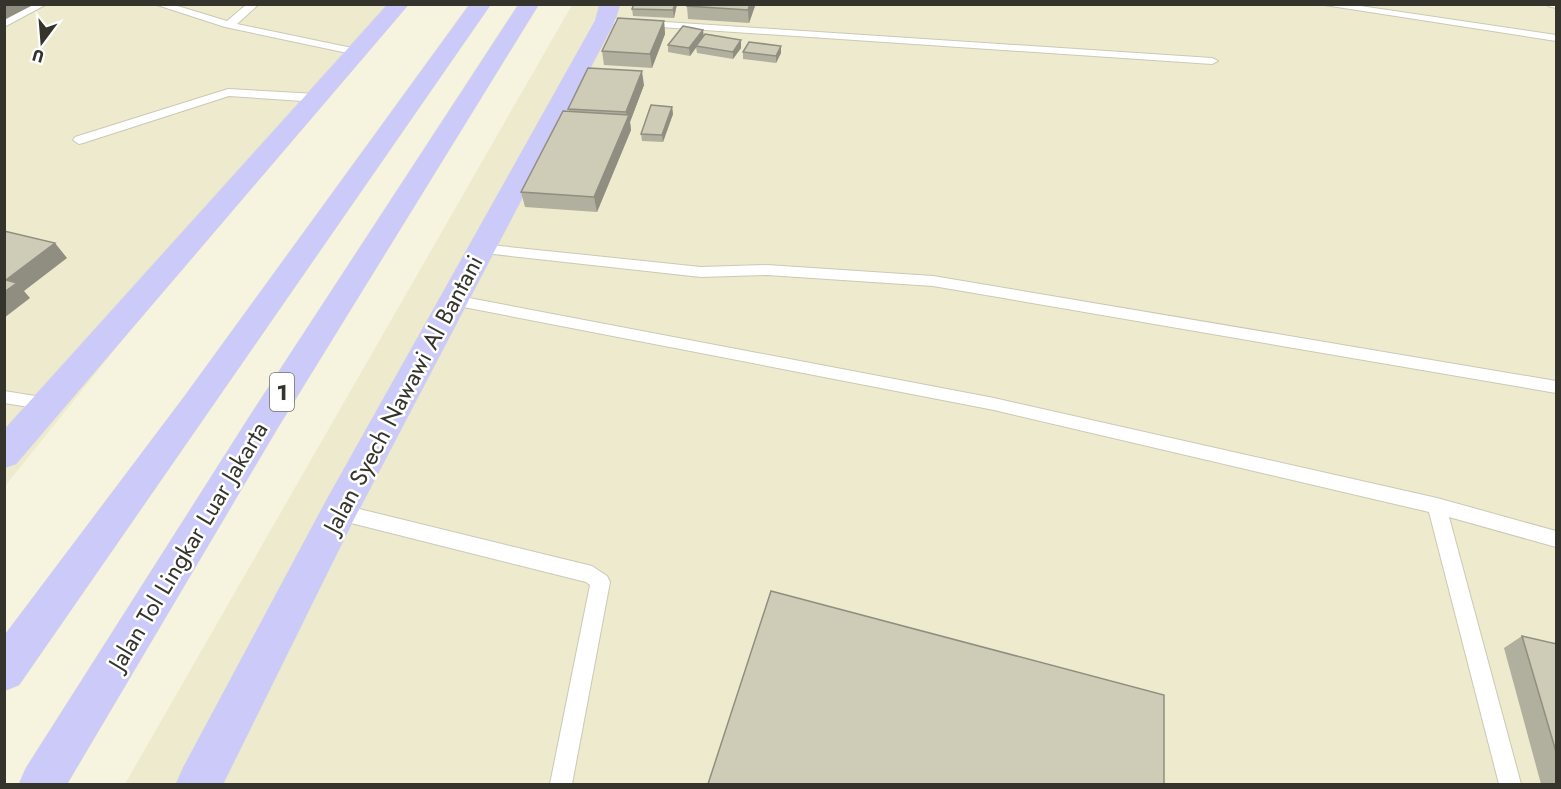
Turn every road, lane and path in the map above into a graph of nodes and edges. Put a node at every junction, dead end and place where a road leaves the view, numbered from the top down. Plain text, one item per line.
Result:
1 (42, 4) edge
2 (159, 4) edge
3 (254, 4) edge
4 (399, 4) edge
5 (481, 4) edge
6 (529, 4) edge
7 (1323, 4) edge
8 (1552, 4) edge
9 (1557, 5) edge
10 (607, 13) edge
11 (4, 24) edge
12 (230, 25) junction
13 (1557, 38) edge
14 (357, 52) junction
15 (1212, 61) dead end
16 (317, 98) junction
17 (79, 140) dead end
18 (480, 249) junction
19 (453, 300) junction
20 (1557, 387) edge
21 (4, 397) edge
22 (48, 404) junction
23 (4, 454) edge
24 (1437, 506) junction
25 (339, 512) junction
26 (1557, 539) edge
27 (4, 671) edge
28 (42, 784) edge
29 (199, 784) edge
30 (561, 784) edge
31 (1510, 784) edge

1 - 11 lane
2 - 12 lane
3 - 12 lane
4 - 14 highway
5 - 27 highway
6 - 28 highway, Jalan Tol Lingkar Luar Jakarta / 1
7 - 13 lane
8 - 9 lane
10 - 15 lane
10 - 18 highway, Jalan Syech Nawawi Al Bantani
12 - 14 lane
14 - 16 highway
16 - 17 lane
16 - 22 highway
18 - 19 highway, Jalan Syech Nawawi Al Bantani
18 - 20 lane
19 - 24 lane
19 - 25 highway, Jalan Syech Nawawi Al Bantani
21 - 22 lane
22 - 23 highway
24 - 26 lane
24 - 31 lane
25 - 29 highway, Jalan Syech Nawawi Al Bantani
25 - 30 lane

